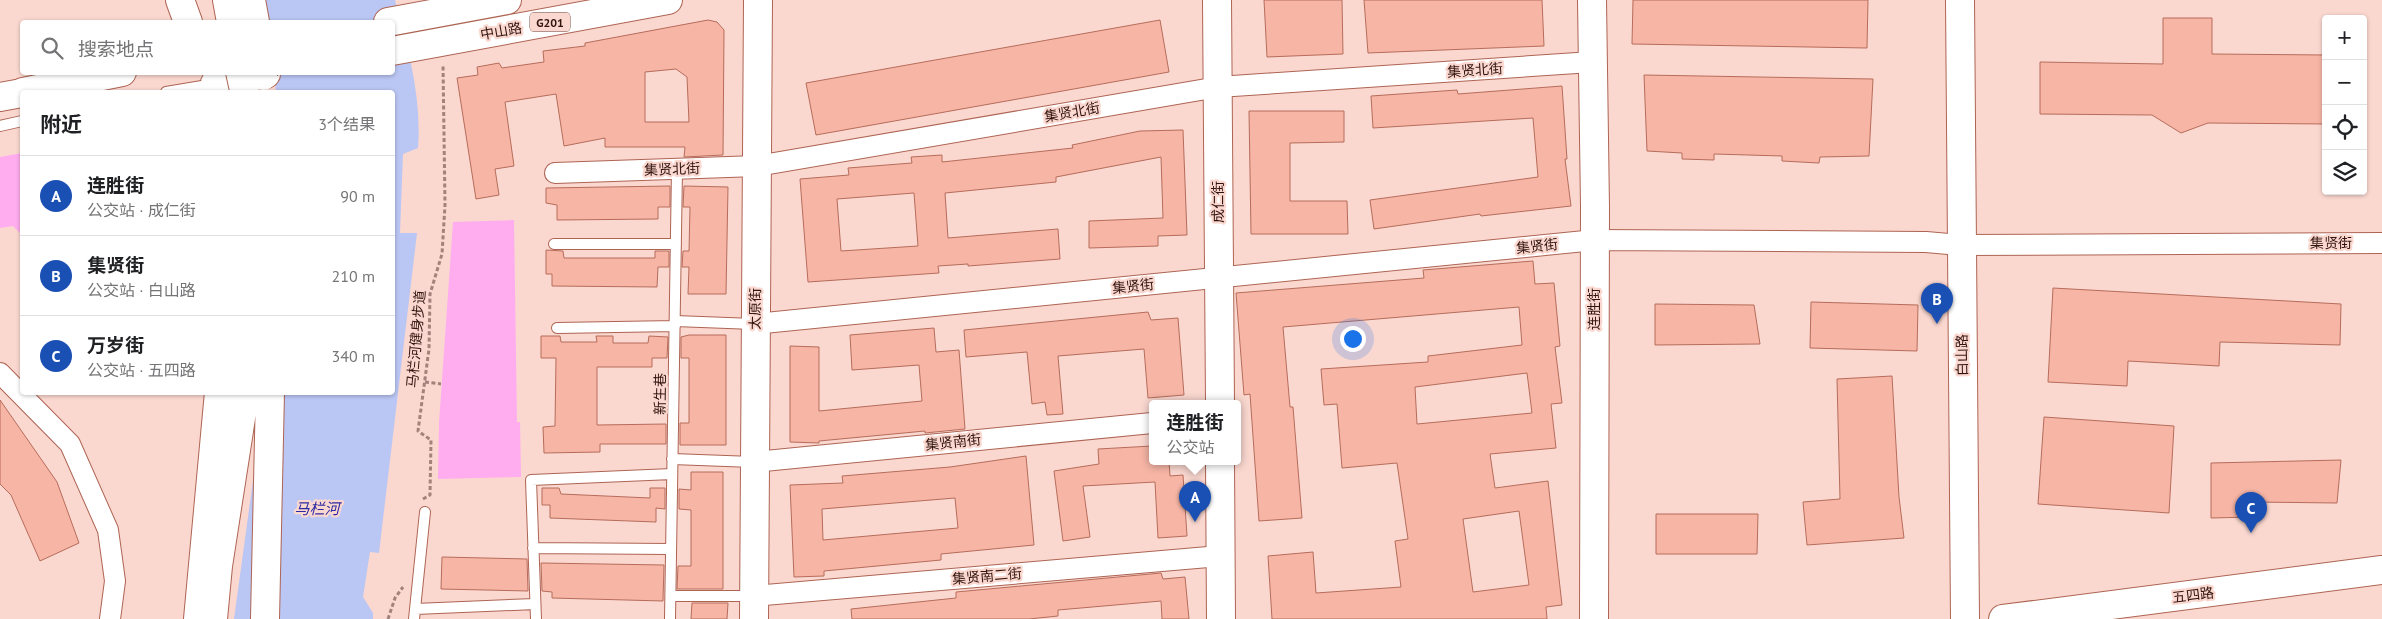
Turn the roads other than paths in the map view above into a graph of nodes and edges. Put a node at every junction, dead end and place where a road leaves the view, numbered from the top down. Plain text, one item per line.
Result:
1 (180, 0) edge
2 (198, 0) edge
3 (227, 0) edge
4 (251, 0) edge
5 (507, 0) edge
6 (668, 0) edge
7 (758, 0) edge
8 (1217, 0) edge
9 (1592, 0) edge
10 (1960, 0) edge
11 (187, 20) edge
12 (202, 20) edge
13 (231, 20) edge
14 (255, 20) edge
15 (395, 21) edge
16 (395, 49) edge
17 (1592, 62) junction
18 (107, 75) edge
19 (256, 80) edge
20 (214, 83) edge
21 (1218, 87) junction
22 (33, 90) edge
23 (177, 90) edge
24 (20, 93) edge
25 (0, 97) edge
26 (20, 121) edge
27 (0, 126) edge
28 (757, 166) junction
29 (677, 169) junction
30 (555, 173) dead end
31 (1595, 240) junction
32 (2382, 243) edge
33 (554, 244) dead end
34 (676, 244) junction
35 (1960, 244) junction
36 (1219, 277) junction
37 (675, 323) junction
38 (754, 324) junction
39 (557, 328) dead end
40 (0, 373) edge
41 (20, 393) edge
42 (22, 395) edge
43 (219, 395) edge
44 (245, 395) edge
45 (245, 395) edge
46 (270, 395) edge
47 (1220, 400) edge
48 (1149, 423) edge
49 (672, 459) junction
50 (754, 462) junction
51 (1220, 465) edge
52 (672, 474) junction
53 (425, 512) dead end
54 (533, 548) junction
55 (671, 549) junction
56 (1220, 556) junction
57 (2382, 570) edge
58 (671, 596) junction
59 (535, 604) junction
60 (754, 608) edge
61 (415, 614) edge
62 (110, 619) edge
63 (198, 619) edge
64 (213, 619) edge
65 (230, 619) edge
66 (265, 619) edge
67 (536, 619) edge
68 (670, 619) edge
69 (1221, 619) edge
70 (1594, 619) edge
71 (1965, 619) edge
72 (2003, 619) edge

1 - 11 main road
2 - 12 main road
3 - 13 main road
4 - 14 main road
5 - 15 main road
6 - 16 main road, 中山路 / G201
7 - 28 main road, 太原街
8 - 21 main road, 成仁街
9 - 17 main road, 连胜街
10 - 35 main road, 白山路
17 - 21 street, 集贤北街
17 - 31 main road, 连胜街
18 - 22 main road
19 - 20 main road
20 - 23 lane
21 - 28 street, 集贤北街
21 - 36 main road, 成仁街
24 - 25 main road
26 - 27 lane
28 - 29 street, 集贤北街
28 - 38 main road, 太原街
29 - 30 street, 集贤北街
29 - 34 lane, 新生巷
31 - 35 street, 集贤街
31 - 36 street, 集贤街
31 - 70 main road, 连胜街
32 - 35 street, 集贤街
33 - 34 lane
34 - 37 lane, 新生巷
35 - 71 main road, 白山路
36 - 38 street, 集贤街
36 - 47 main road, 成仁街
37 - 38 lane
37 - 39 lane
37 - 49 lane, 新生巷
38 - 50 main road, 太原街
40 - 41 street
42 - 62 street
43 - 63 main road
44 - 64 main road
45 - 65 main road
46 - 66 main road
48 - 50 street, 集贤南街
49 - 50 lane
49 - 52 lane, 新生巷
50 - 60 main road, 太原街
51 - 56 main road
52 - 54 lane
52 - 55 lane, 新生巷
53 - 61 lane
54 - 55 lane
54 - 59 lane
55 - 58 lane, 新生巷
56 - 60 street, 集贤南二街
56 - 69 main road
57 - 72 main road, 五四路
58 - 60 lane
58 - 68 lane, 新生巷
59 - 61 lane
59 - 67 lane

